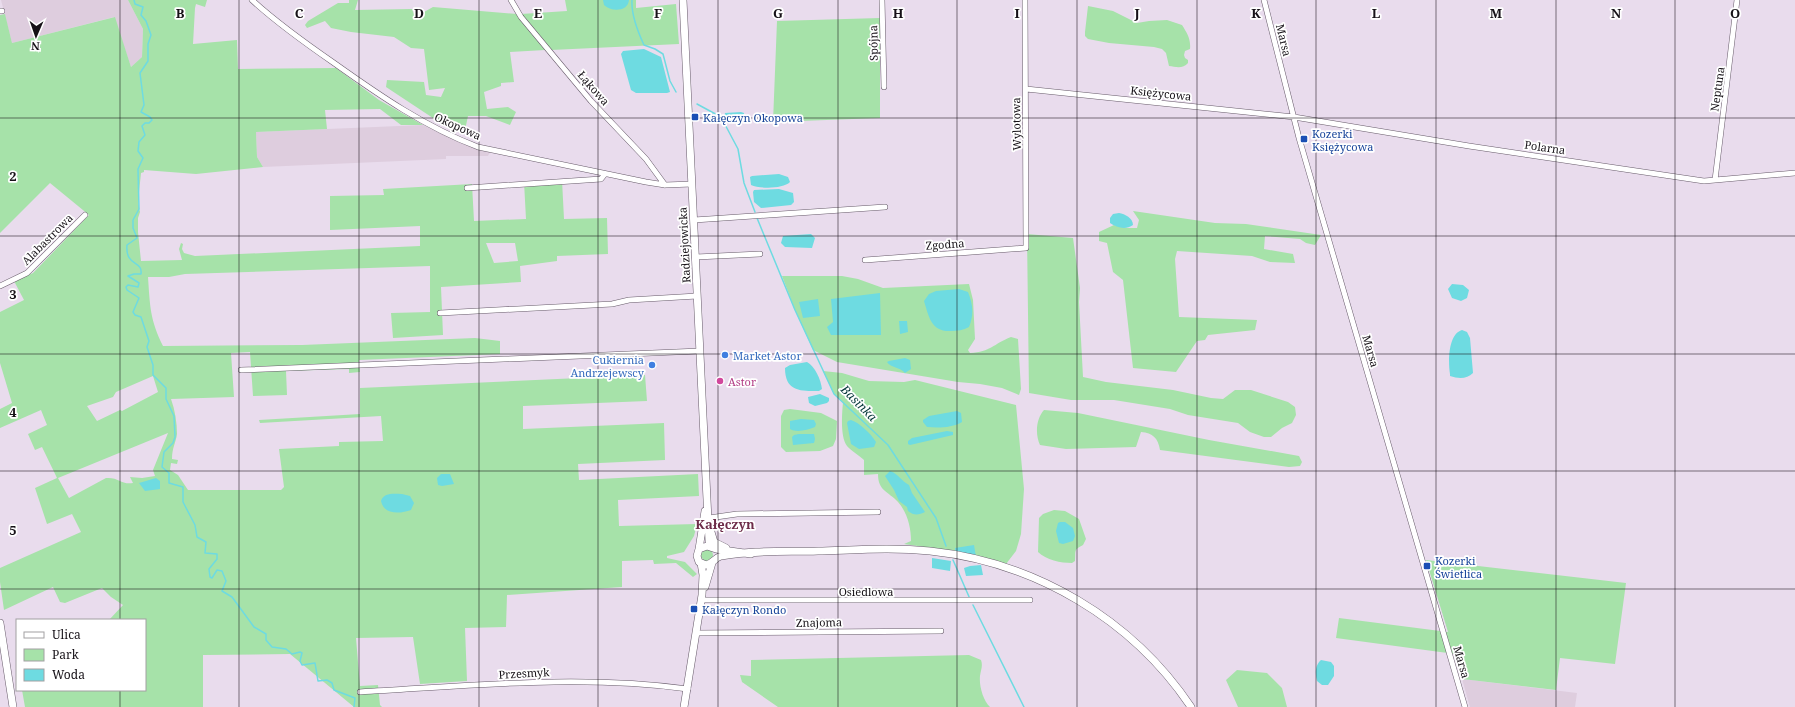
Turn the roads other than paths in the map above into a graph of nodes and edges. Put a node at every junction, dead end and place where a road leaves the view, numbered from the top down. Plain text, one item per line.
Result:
1 (252, 0) edge
2 (511, 0) edge
3 (683, 0) edge
4 (882, 0) edge
5 (1025, 0) edge
6 (1264, 0) edge
7 (1737, 0) edge
8 (884, 87) dead end
9 (1026, 89) junction
10 (1294, 117) junction
11 (605, 174) junction
12 (1795, 174) edge
13 (1715, 180) junction
14 (692, 184) junction
15 (665, 185) junction
16 (467, 188) dead end
17 (885, 207) dead end
18 (86, 215) dead end
19 (694, 220) junction
20 (1026, 248) joint
21 (760, 254) dead end
22 (696, 257) junction
23 (865, 260) dead end
24 (0, 286) edge
25 (697, 296) junction
26 (440, 313) dead end
27 (700, 351) junction
28 (241, 370) dead end
29 (706, 489) junction
30 (878, 512) dead end
31 (709, 518) junction
32 (712, 548) junction
33 (699, 549) junction
34 (737, 551) junction
35 (751, 554) junction
36 (714, 561) junction
37 (701, 563) junction
38 (702, 597) junction
39 (1030, 600) dead end
40 (0, 623) edge
41 (941, 631) dead end
42 (697, 633) junction
43 (3, 660) edge
44 (688, 689) junction
45 (360, 692) dead end
46 (13, 707) edge
47 (684, 707) edge
48 (1191, 707) edge
49 (1465, 707) edge

1 - 11 street, Okopowa
2 - 15 street, Łąkowa
3 - 14 main road, Radziejowicka
4 - 8 street, Spójna
5 - 9 street, Wylotowa
6 - 10 street, Marsa
7 - 13 street, Neptuna
9 - 10 street, Księżycowa
9 - 20 street, Wylotowa
10 - 13 street, Polarna
10 - 49 street, Marsa
11 - 15 street, Okopowa
11 - 16 street
12 - 13 street, Polarna
14 - 15 street, Okopowa
14 - 19 main road, Radziejowicka
17 - 19 street
18 - 24 street, Alabastrowa
19 - 22 main road, Radziejowicka
20 - 23 street, Zgodna
21 - 22 street
22 - 25 main road, Radziejowicka
25 - 26 street
25 - 27 main road, Radziejowicka
27 - 28 street
27 - 29 main road, Radziejowicka
29 - 31 main road, Radziejowicka
29 - 33 main road, Radziejowicka
30 - 31 street
31 - 32 main road, Radziejowicka
31 - 34 main road
32 - 33 main road
32 - 34 main road
32 - 36 main road
33 - 37 main road
34 - 35 main road
35 - 36 main road
35 - 48 main road
36 - 37 main road
36 - 38 main road
37 - 38 main road
38 - 39 street, Osiedlowa
38 - 42 main road
40 - 43 main road
41 - 42 street, Znajoma
42 - 44 main road
43 - 46 main road
44 - 45 street, Przesmyk
44 - 47 main road

